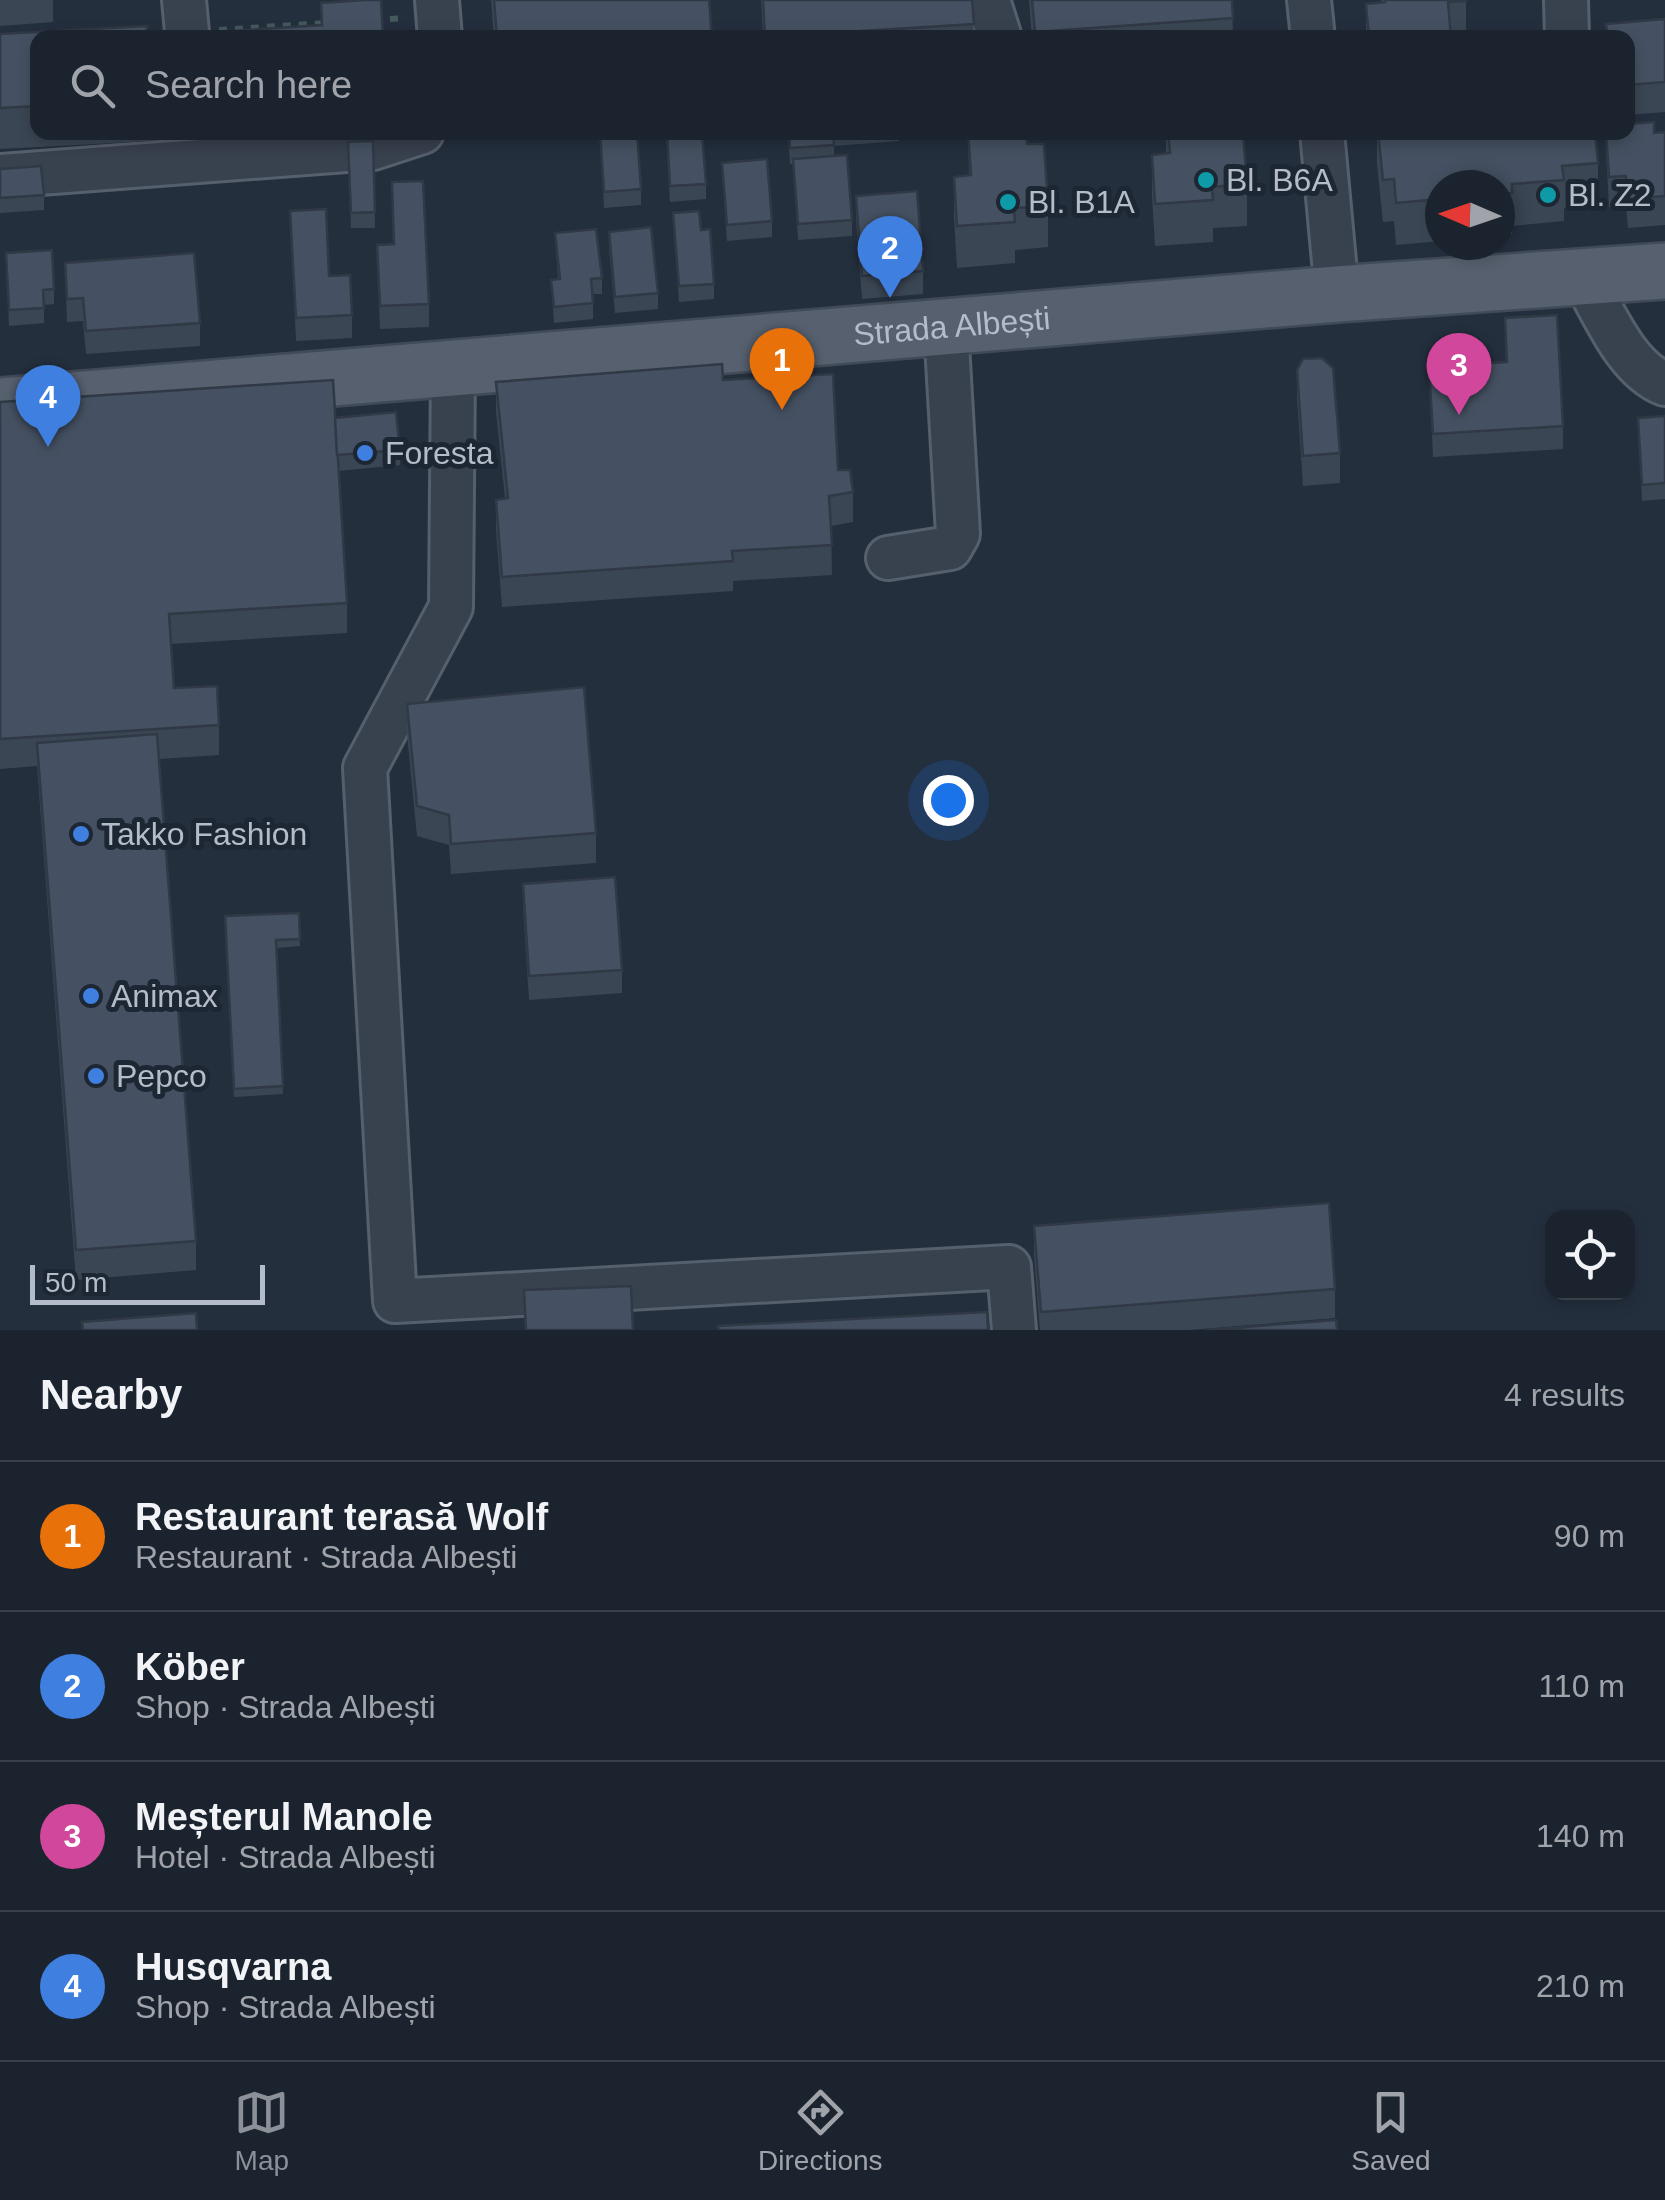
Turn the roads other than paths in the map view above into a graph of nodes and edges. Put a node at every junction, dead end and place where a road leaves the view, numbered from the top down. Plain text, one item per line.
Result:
1 (988, 0) edge
2 (1309, 0) edge
3 (1566, 0) edge
4 (997, 30) edge
5 (1312, 30) edge
6 (1567, 30) edge
7 (398, 140) edge
8 (1323, 140) edge
9 (0, 176) edge
10 (1665, 272) edge
11 (1583, 277) junction
12 (1337, 294) junction
13 (946, 327) junction
14 (453, 368) junction
15 (1665, 384) edge
16 (0, 406) edge
17 (888, 558) dead end
18 (396, 1315) edge
19 (1014, 1330) edge

1 - 4 street
2 - 5 street
3 - 6 street
7 - 9 street
8 - 12 street
10 - 11 main road, Strada Albești
11 - 12 main road, Strada Albești
11 - 15 street
12 - 13 main road, Strada Albești
13 - 14 main road, Strada Albești
13 - 17 street
14 - 16 main road, Strada Albești
14 - 18 street
18 - 19 street

